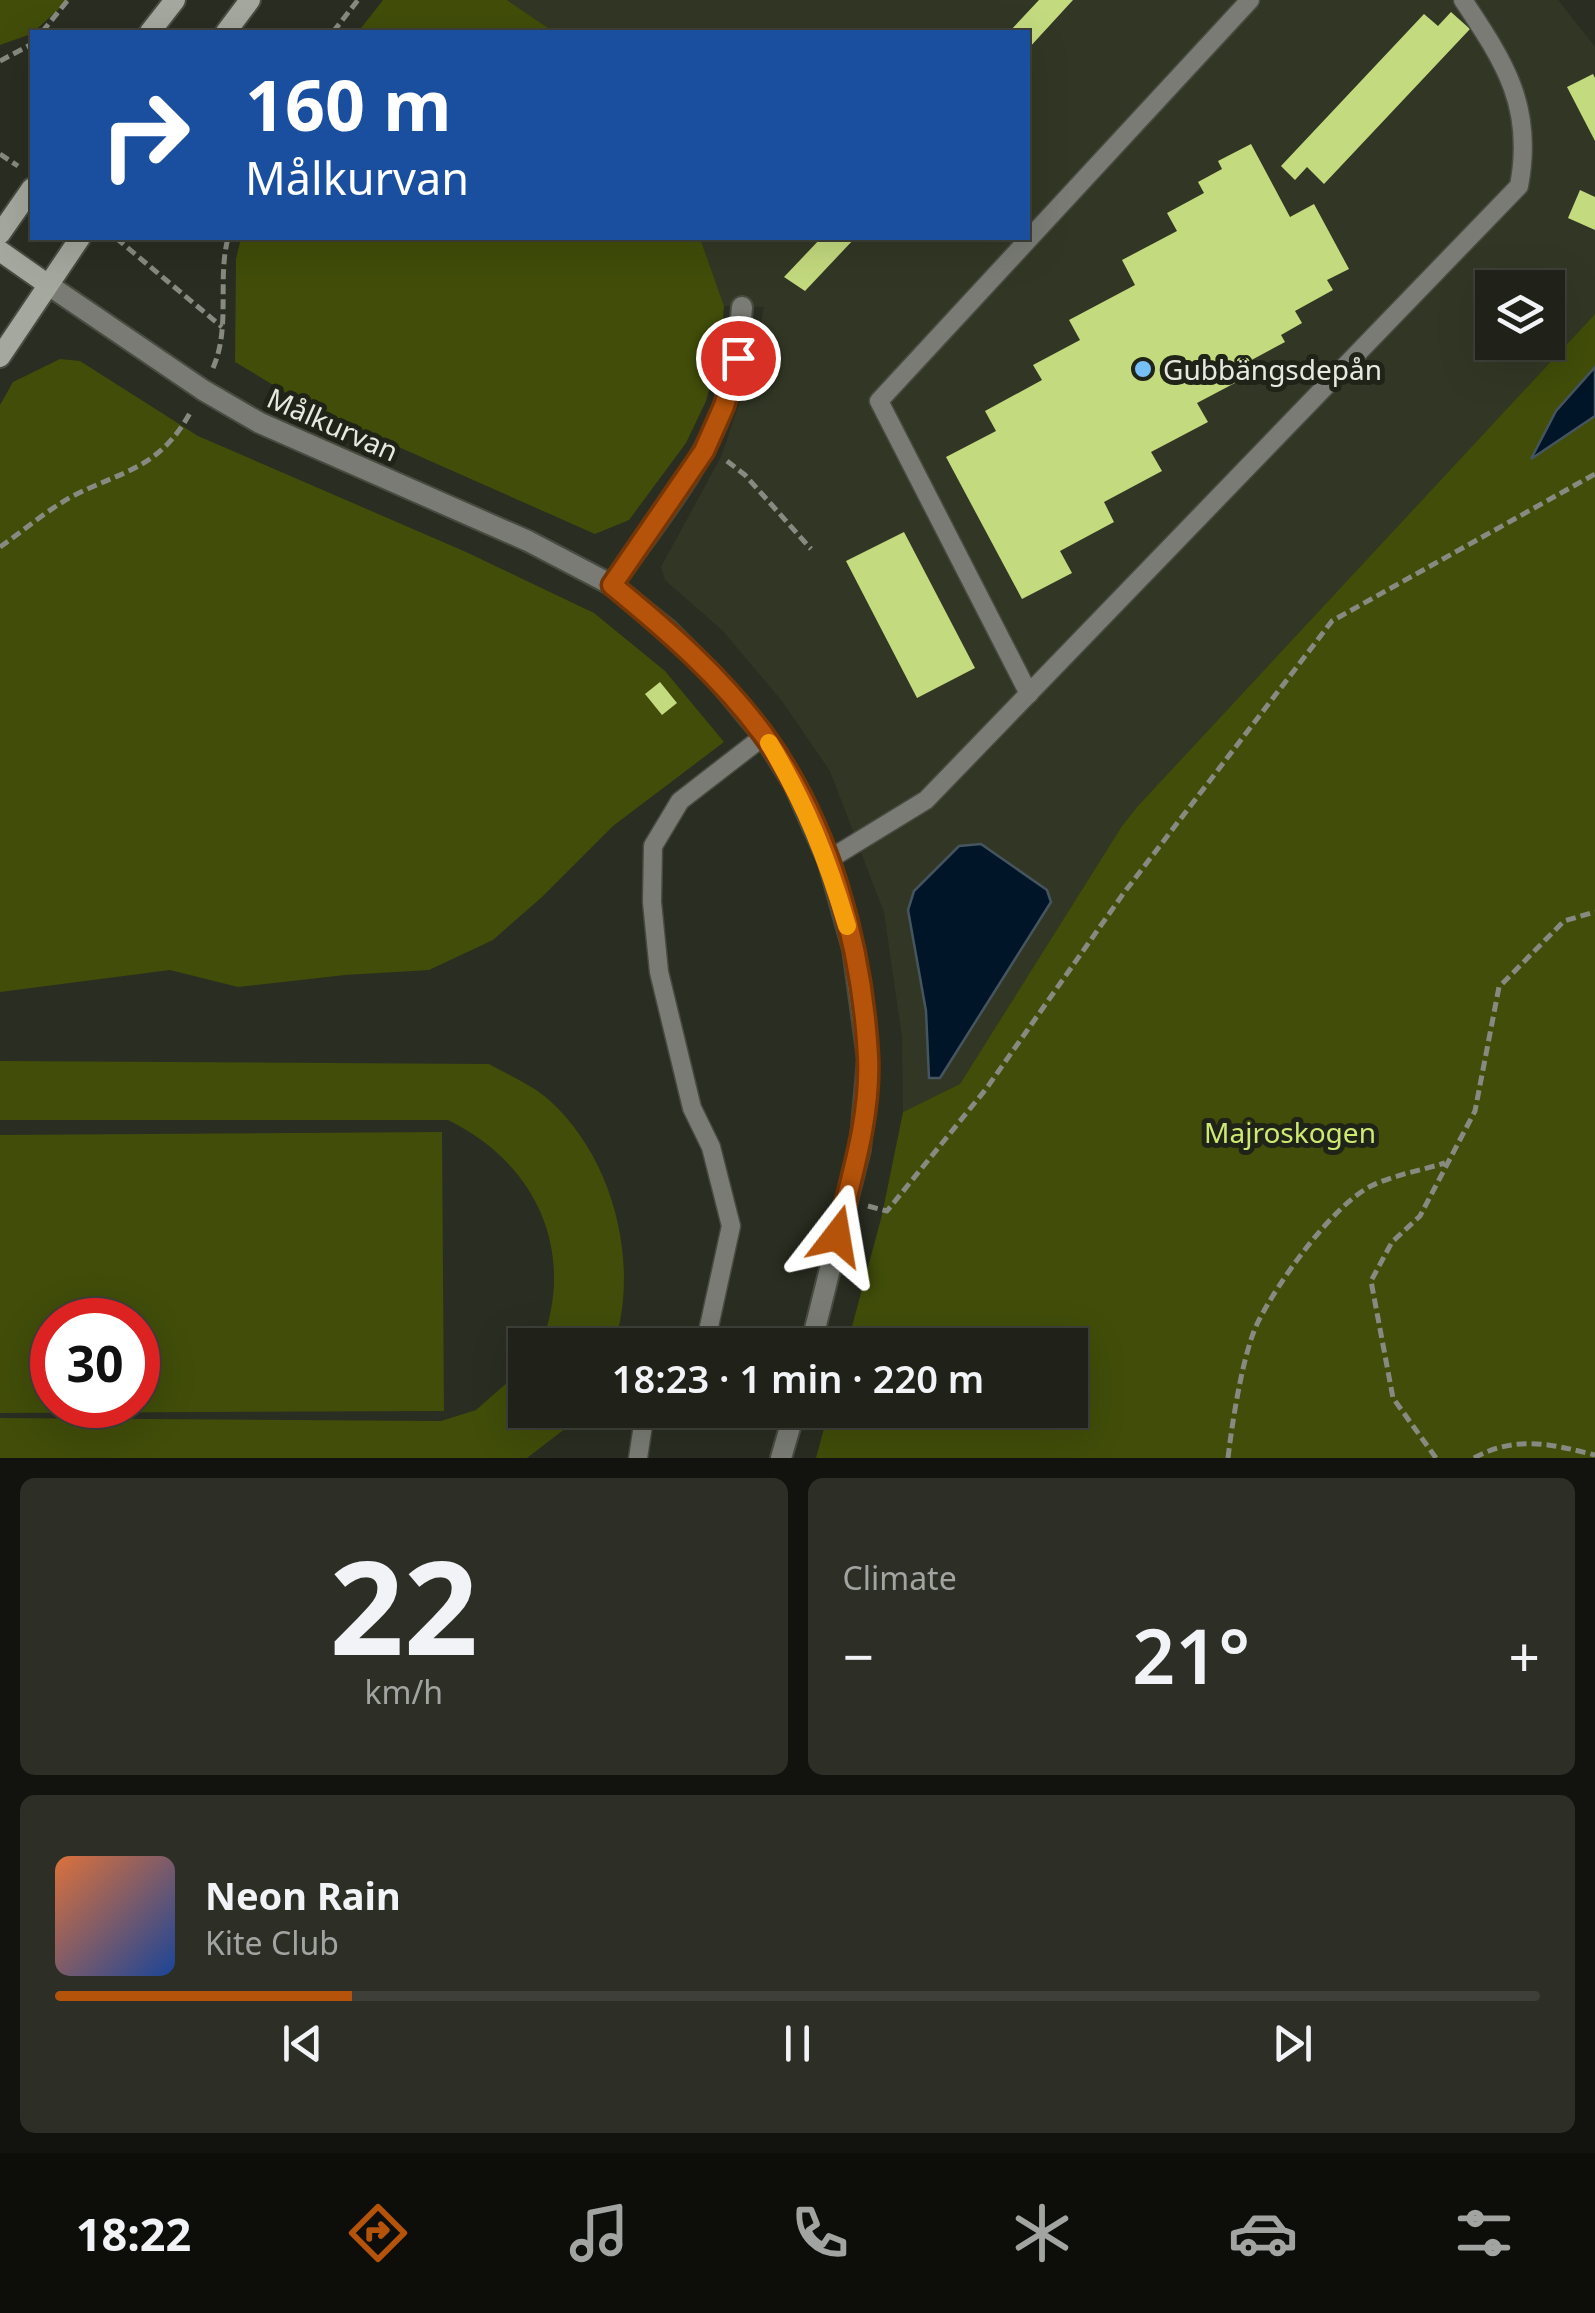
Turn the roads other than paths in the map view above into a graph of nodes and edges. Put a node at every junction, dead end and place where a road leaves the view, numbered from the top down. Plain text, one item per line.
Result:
1 (175, 0) edge
2 (250, 0) edge
3 (1250, 0) edge
4 (1463, 0) edge
5 (152, 30) edge
6 (228, 30) edge
7 (30, 191) edge
8 (0, 234) edge
9 (1030, 238) edge
10 (79, 240) edge
11 (1028, 240) edge
12 (0, 251) edge
13 (47, 284) junction
14 (742, 306) dead end
15 (0, 357) edge
16 (612, 585) junction
17 (1029, 694) junction
18 (764, 736) junction
19 (828, 860) junction
20 (709, 1328) edge
21 (815, 1328) edge
22 (643, 1428) edge
23 (790, 1428) edge
24 (638, 1458) edge
25 (781, 1458) edge

1 - 5 main road
2 - 6 main road
3 - 9 lane
4 - 17 lane
7 - 8 main road
10 - 13 main road
11 - 17 lane
12 - 13 main road
13 - 15 main road
13 - 16 street, Målkurvan
14 - 16 street
16 - 18 street, Målkurvan
17 - 19 lane
18 - 19 street, Målkurvan
18 - 20 lane
19 - 21 street, Målkurvan
22 - 24 lane
23 - 25 street

